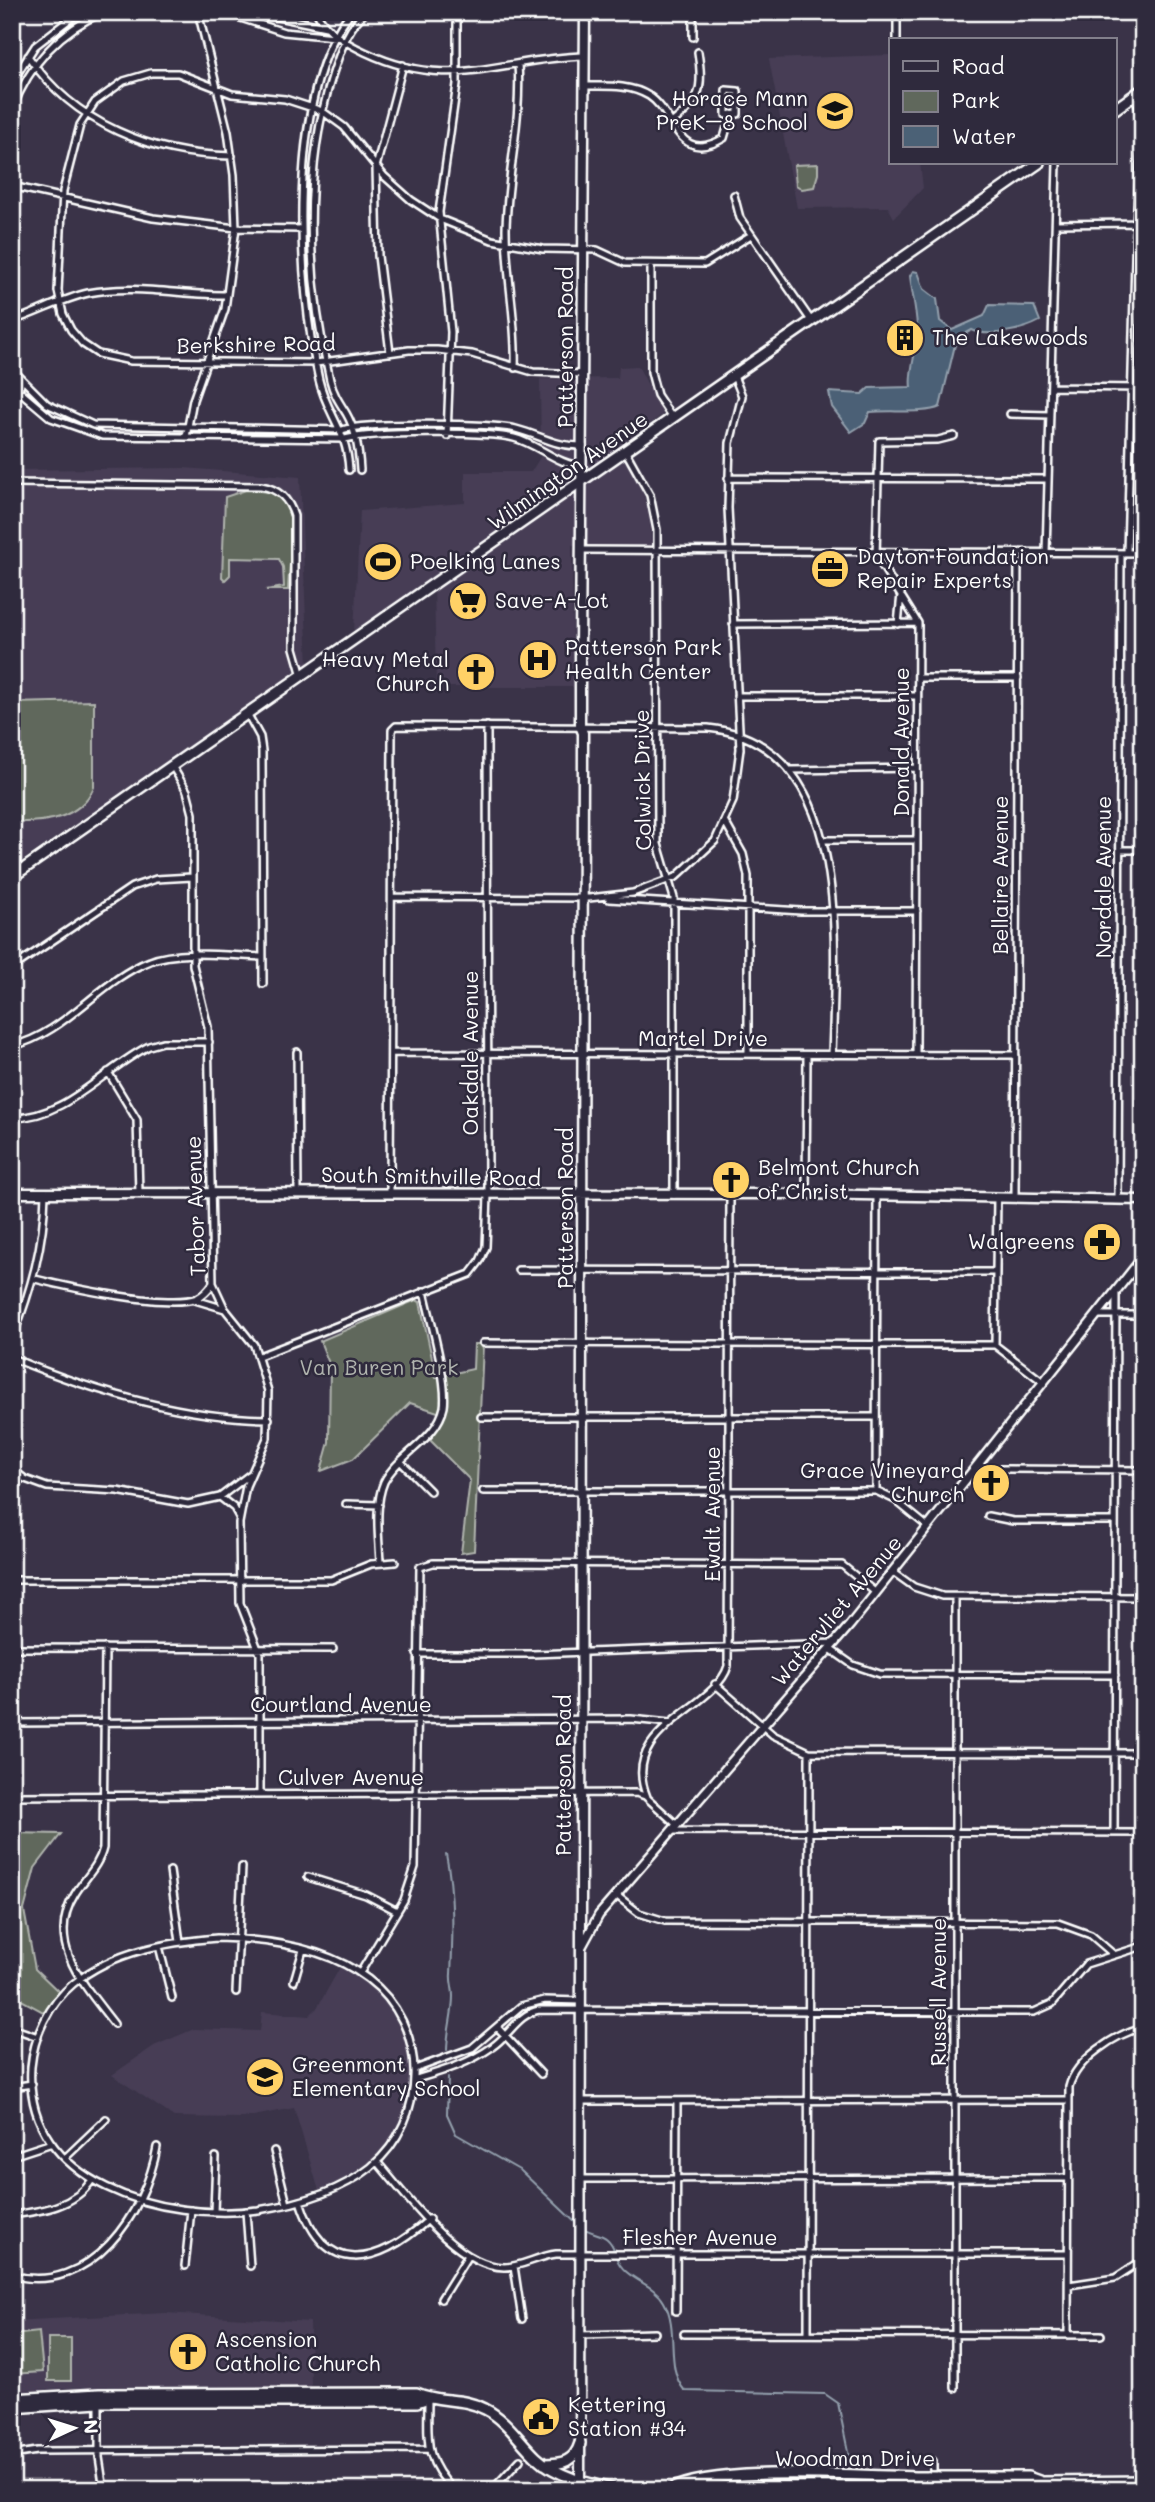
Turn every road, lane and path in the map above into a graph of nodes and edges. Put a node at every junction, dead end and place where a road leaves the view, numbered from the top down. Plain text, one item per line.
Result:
1 (79, 12) edge
2 (104, 12) edge
3 (198, 12) edge
4 (222, 12) edge
5 (254, 12) edge
6 (316, 12) edge
7 (351, 12) edge
8 (366, 12) edge
9 (457, 12) edge
10 (585, 12) edge
11 (692, 12) edge
12 (897, 12) edge
13 (326, 27) junction
14 (335, 37) junction
15 (693, 37) dead end
16 (897, 38) edge
17 (345, 41) junction
18 (698, 52) dead end
19 (28, 56) junction
20 (585, 56) junction
21 (518, 64) junction
22 (34, 65) junction
23 (403, 65) junction
24 (458, 73) junction
25 (12, 82) edge
26 (585, 86) junction
27 (218, 89) junction
28 (1143, 89) edge
29 (1134, 95) junction
30 (312, 107) junction
31 (1116, 108) edge
32 (12, 110) edge
33 (322, 111) junction
34 (86, 113) junction
35 (732, 114) junction
36 (1143, 119) edge
37 (670, 124) junction
38 (232, 156) junction
39 (1038, 164) edge
40 (1057, 164) edge
41 (376, 167) junction
42 (12, 186) edge
43 (1141, 190) edge
44 (734, 195) dead end
45 (63, 197) junction
46 (440, 219) junction
47 (1136, 223) junction
48 (1056, 224) junction
49 (236, 228) junction
50 (302, 229) junction
51 (313, 229) junction
52 (751, 235) junction
53 (507, 244) junction
54 (584, 250) junction
55 (651, 264) junction
56 (228, 295) junction
57 (60, 302) junction
58 (12, 321) edge
59 (812, 322) junction
60 (452, 351) junction
61 (390, 353) junction
62 (326, 361) junction
63 (208, 362) junction
64 (316, 363) junction
65 (514, 368) junction
66 (12, 369) edge
67 (583, 374) junction
68 (734, 376) junction
69 (22, 382) junction
70 (14, 387) edge
71 (1051, 387) junction
72 (1132, 387) junction
73 (1143, 388) edge
74 (1010, 414) dead end
75 (1050, 415) junction
76 (673, 419) junction
77 (447, 426) junction
78 (186, 427) junction
79 (353, 431) junction
80 (12, 432) edge
81 (343, 434) junction
82 (447, 436) junction
83 (954, 436) dead end
84 (186, 437) junction
85 (583, 446) junction
86 (626, 453) junction
87 (583, 466) junction
88 (349, 470) dead end
89 (360, 470) dead end
90 (728, 478) junction
91 (880, 479) junction
92 (1048, 479) junction
93 (581, 482) junction
94 (12, 483) edge
95 (580, 550) junction
96 (657, 551) junction
97 (876, 551) junction
98 (730, 552) junction
99 (1018, 553) junction
100 (1046, 553) junction
101 (1124, 553) junction
102 (1143, 553) edge
103 (901, 594) junction
104 (733, 624) junction
105 (898, 624) junction
106 (918, 624) junction
107 (302, 677) junction
108 (918, 678) junction
109 (1018, 678) junction
110 (737, 696) junction
111 (917, 696) junction
112 (248, 715) junction
113 (486, 726) junction
114 (580, 726) junction
115 (657, 727) junction
116 (739, 734) junction
117 (172, 766) junction
118 (917, 768) junction
119 (791, 770) junction
120 (726, 822) junction
121 (823, 840) junction
122 (917, 840) junction
123 (1121, 850) junction
124 (1143, 850) edge
125 (12, 877) edge
126 (192, 877) junction
127 (668, 881) junction
128 (392, 897) junction
129 (487, 898) junction
130 (586, 898) junction
131 (674, 902) junction
132 (749, 906) junction
133 (833, 911) junction
134 (917, 911) junction
135 (193, 956) junction
136 (263, 957) junction
137 (12, 968) edge
138 (262, 984) dead end
139 (209, 1042) junction
140 (12, 1046) edge
141 (297, 1052) dead end
142 (390, 1053) junction
143 (487, 1054) junction
144 (583, 1054) junction
145 (674, 1054) junction
146 (748, 1054) junction
147 (807, 1055) junction
148 (832, 1055) junction
149 (916, 1055) junction
150 (1016, 1055) junction
151 (108, 1072) junction
152 (12, 1118) edge
153 (12, 1193) edge
154 (45, 1193) junction
155 (139, 1193) junction
156 (211, 1194) junction
157 (298, 1194) junction
158 (390, 1194) junction
159 (806, 1194) junction
160 (488, 1195) junction
161 (730, 1195) junction
162 (877, 1195) junction
163 (584, 1196) junction
164 (674, 1196) junction
165 (997, 1197) junction
166 (1015, 1198) junction
167 (1118, 1200) junction
168 (1143, 1200) edge
169 (1143, 1257) edge
170 (519, 1270) dead end
171 (584, 1270) junction
172 (730, 1270) junction
173 (876, 1271) junction
174 (996, 1272) junction
175 (35, 1279) junction
176 (213, 1283) junction
177 (1116, 1290) junction
178 (424, 1291) junction
179 (192, 1299) junction
180 (225, 1309) junction
181 (1097, 1315) junction
182 (1116, 1315) junction
183 (1143, 1315) edge
184 (12, 1339) edge
185 (483, 1343) dead end
186 (583, 1343) junction
187 (729, 1344) junction
188 (876, 1344) junction
189 (995, 1345) junction
190 (259, 1356) junction
191 (12, 1358) edge
192 (1044, 1382) junction
193 (583, 1416) junction
194 (481, 1417) dead end
195 (729, 1417) junction
196 (876, 1418) junction
197 (269, 1419) junction
198 (401, 1462) junction
199 (978, 1464) junction
200 (12, 1469) edge
201 (253, 1470) junction
202 (1115, 1470) junction
203 (1143, 1470) edge
204 (582, 1490) junction
205 (729, 1490) junction
206 (430, 1491) dead end
207 (483, 1491) dead end
208 (876, 1491) junction
209 (220, 1497) junction
210 (346, 1504) dead end
211 (379, 1505) junction
212 (988, 1516) dead end
213 (239, 1520) junction
214 (1115, 1521) junction
215 (929, 1527) junction
216 (395, 1562) dead end
217 (380, 1563) junction
218 (582, 1563) junction
219 (729, 1564) junction
220 (893, 1572) junction
221 (12, 1580) edge
222 (239, 1580) junction
223 (876, 1593) junction
224 (955, 1597) junction
225 (1114, 1597) junction
226 (1143, 1597) edge
227 (728, 1646) junction
228 (833, 1646) junction
229 (12, 1648) edge
230 (104, 1648) junction
231 (333, 1649) dead end
232 (259, 1650) junction
233 (582, 1652) junction
234 (417, 1654) junction
235 (955, 1675) junction
236 (1115, 1675) junction
237 (715, 1684) junction
238 (582, 1720) junction
239 (260, 1721) junction
240 (417, 1721) junction
241 (104, 1722) junction
242 (12, 1723) edge
243 (670, 1723) junction
244 (762, 1726) junction
245 (809, 1752) junction
246 (955, 1753) junction
247 (1143, 1753) edge
248 (1114, 1754) junction
249 (582, 1793) junction
250 (260, 1794) junction
251 (417, 1794) junction
252 (12, 1796) edge
253 (104, 1796) junction
254 (647, 1798) junction
255 (675, 1828) junction
256 (809, 1831) junction
257 (955, 1832) junction
258 (1114, 1832) junction
259 (1143, 1833) edge
260 (242, 1867) dead end
261 (170, 1871) dead end
262 (308, 1877) dead end
263 (616, 1895) junction
264 (397, 1912) junction
265 (808, 1922) junction
266 (955, 1922) junction
267 (238, 1938) junction
268 (180, 1942) junction
269 (159, 1946) junction
270 (1143, 1946) edge
271 (581, 1949) junction
272 (303, 1950) junction
273 (1113, 1954) junction
274 (360, 1973) junction
275 (80, 1979) junction
276 (294, 1981) dead end
277 (236, 1992) dead end
278 (172, 1998) dead end
279 (580, 2001) junction
280 (580, 2012) junction
281 (809, 2012) junction
282 (955, 2012) junction
283 (114, 2024) dead end
284 (1143, 2027) edge
285 (12, 2028) edge
286 (498, 2028) junction
287 (37, 2036) junction
288 (505, 2036) junction
289 (415, 2069) junction
290 (541, 2074) dead end
291 (416, 2079) junction
292 (32, 2084) junction
293 (12, 2087) edge
294 (808, 2100) junction
295 (580, 2101) junction
296 (677, 2101) junction
297 (955, 2101) junction
298 (1068, 2101) junction
299 (106, 2119) dead end
300 (52, 2143) junction
301 (157, 2147) dead end
302 (274, 2151) dead end
303 (12, 2156) edge
304 (216, 2157) dead end
305 (65, 2158) junction
306 (377, 2162) junction
307 (808, 2177) junction
308 (954, 2177) junction
309 (676, 2178) junction
310 (1068, 2178) junction
311 (92, 2179) junction
312 (580, 2179) junction
313 (141, 2200) junction
314 (300, 2201) junction
315 (287, 2204) junction
316 (191, 2210) junction
317 (246, 2211) junction
318 (214, 2212) junction
319 (12, 2215) edge
320 (429, 2219) junction
321 (580, 2253) junction
322 (677, 2254) junction
323 (808, 2254) junction
324 (954, 2254) junction
325 (1068, 2254) junction
326 (467, 2257) junction
327 (1143, 2260) edge
328 (184, 2266) dead end
329 (250, 2266) dead end
330 (513, 2266) junction
331 (12, 2275) edge
332 (1069, 2285) junction
333 (441, 2299) dead end
334 (676, 2311) dead end
335 (522, 2319) dead end
336 (655, 2333) dead end
337 (1068, 2333) junction
338 (684, 2334) dead end
339 (808, 2334) junction
340 (954, 2334) junction
341 (580, 2335) junction
342 (1101, 2335) dead end
343 (955, 2388) dead end
344 (273, 2398) junction
345 (428, 2398) junction
346 (12, 2399) edge
347 (99, 2402) junction
348 (12, 2408) edge
349 (580, 2443) junction
350 (428, 2449) junction
351 (100, 2451) junction
352 (12, 2455) edge
353 (520, 2460) dead end
354 (933, 2461) dead end
355 (544, 2464) junction
356 (933, 2480) junction
357 (851, 2481) junction
358 (1143, 2481) edge
359 (580, 2485) edge
360 (104, 2490) edge
361 (454, 2490) edge
362 (492, 2490) edge
363 (616, 2490) edge
364 (669, 2490) edge
365 (722, 2490) edge

1 - 19 street
2 - 22 street
3 - 27 street
4 - 14 street
5 - 13 street
6 - 13 street
7 - 14 street
8 - 17 street
9 - 24 street
10 - 20 main road, Patterson Road
11 - 15 street
12 - 16 street
13 - 14 street
14 - 17 street
14 - 30 street
17 - 23 street
17 - 33 street
18 - 37 street
19 - 22 street
19 - 25 street
20 - 21 street
20 - 26 main road, Patterson Road
21 - 24 street
21 - 53 street
22 - 32 street
22 - 34 street
23 - 24 street
23 - 41 street
24 - 46 street
26 - 37 street
26 - 54 main road, Patterson Road
27 - 30 street
27 - 34 street
27 - 38 street
28 - 29 main road
29 - 31 main road
29 - 36 street, Nordale Avenue
30 - 33 street
30 - 50 street
33 - 41 street
33 - 51 street
34 - 38 street
34 - 45 street, Berkshire Road
35 - 35 street
35 - 37 street
36 - 43 street, Nordale Avenue
38 - 49 street
39 - 59 main road, Wilmington Avenue
40 - 48 street
41 - 46 street
41 - 61 street
42 - 45 street
43 - 47 street, Nordale Avenue
44 - 52 street
45 - 49 street
45 - 57 street, Berkshire Road
46 - 53 street
46 - 60 street
47 - 48 street
47 - 72 street, Nordale Avenue
48 - 71 street
49 - 50 street
49 - 56 street
50 - 51 street
50 - 64 street
51 - 62 street
52 - 55 street
52 - 59 street
53 - 54 street
53 - 65 street
54 - 55 street
54 - 67 main road, Patterson Road
55 - 76 street
56 - 57 street
56 - 63 street
57 - 58 street
57 - 63 street, Berkshire Road
59 - 68 main road, Wilmington Avenue
60 - 61 street, Berkshire Road
60 - 65 street, Berkshire Road
60 - 77 street
61 - 62 street, Berkshire Road
62 - 64 street, Berkshire Road
62 - 79 street
63 - 64 street, Berkshire Road
63 - 78 street
64 - 81 street
65 - 67 street, Berkshire Road
66 - 69 street
67 - 85 main road, Patterson Road
68 - 76 main road, Wilmington Avenue
68 - 90 street
69 - 70 street
69 - 78 street
70 - 80 street
70 - 84 street
71 - 72 street
71 - 75 street
72 - 73 street
72 - 101 street, Nordale Avenue
74 - 75 street
75 - 92 street
76 - 86 main road, Wilmington Avenue
77 - 79 street
77 - 82 street
77 - 85 street
78 - 81 street
78 - 84 street
79 - 81 street
79 - 81 street
79 - 82 street
79 - 89 street
81 - 84 street
81 - 88 street
82 - 87 street
83 - 91 street
85 - 87 main road, Patterson Road
86 - 93 main road, Wilmington Avenue
86 - 96 street, Colwick Drive
87 - 93 main road, Patterson Road
90 - 91 street
90 - 98 street
91 - 92 street
91 - 97 street
92 - 100 street
93 - 95 main road, Patterson Road
93 - 107 main road, Wilmington Avenue
94 - 107 street
95 - 96 street
95 - 114 main road, Patterson Road
96 - 98 street
96 - 115 street, Colwick Drive
97 - 98 street
97 - 99 street
97 - 103 street, Donald Avenue
98 - 104 street
99 - 100 street
99 - 109 street, Bellaire Avenue
100 - 101 street
101 - 102 street
101 - 123 street, Nordale Avenue
103 - 105 street
103 - 106 street, Donald Avenue
104 - 105 street
104 - 110 street
105 - 106 street
106 - 108 street, Donald Avenue
107 - 112 main road, Wilmington Avenue
108 - 109 street
108 - 111 street, Donald Avenue
109 - 150 street, Bellaire Avenue
110 - 111 street
110 - 116 street
111 - 118 street, Donald Avenue
112 - 117 main road, Wilmington Avenue
112 - 136 street
113 - 114 street
113 - 128 street
113 - 129 street, Oakdale Avenue
114 - 115 street
114 - 130 main road, Patterson Road
115 - 116 street
115 - 127 street, Colwick Drive
116 - 119 street
116 - 120 street
117 - 125 main road, Wilmington Avenue
117 - 126 street, Tabor Avenue
118 - 119 street
118 - 122 street, Donald Avenue
119 - 121 street
120 - 127 street
120 - 132 street
121 - 122 street
121 - 133 street
122 - 134 street, Donald Avenue
123 - 124 street
123 - 167 street, Nordale Avenue
126 - 135 street, Tabor Avenue
126 - 137 street
127 - 130 street
127 - 131 street, Colwick Drive
128 - 129 street
128 - 142 street
129 - 130 street
129 - 143 street, Oakdale Avenue
130 - 131 street
130 - 144 main road, Patterson Road
131 - 132 street
131 - 145 street, Colwick Drive
132 - 133 street
132 - 146 street
133 - 134 street
133 - 148 street
134 - 149 street, Donald Avenue
135 - 136 street
135 - 139 street, Tabor Avenue
135 - 140 street
136 - 138 street
139 - 151 street
139 - 156 street, Tabor Avenue
141 - 157 street
142 - 143 street, Martel Drive
142 - 158 street
143 - 144 street, Martel Drive
143 - 160 street, Oakdale Avenue
144 - 145 street, Martel Drive
144 - 163 main road, Patterson Road
145 - 146 street, Martel Drive
145 - 164 street, Colwick Drive
146 - 147 street, Martel Drive
147 - 148 street, Martel Drive
147 - 159 street
148 - 149 street, Martel Drive
149 - 150 street, Martel Drive
150 - 166 street, Bellaire Avenue
151 - 152 street
151 - 155 street
153 - 154 main road, South Smithville Road
154 - 155 main road, South Smithville Road
154 - 175 street
155 - 156 main road, South Smithville Road
156 - 157 main road, South Smithville Road
156 - 176 street, Tabor Avenue
157 - 158 main road, South Smithville Road
158 - 160 main road, South Smithville Road
159 - 161 main road, South Smithville Road
159 - 162 main road, South Smithville Road
160 - 163 main road, South Smithville Road
160 - 178 street, Oakdale Avenue
161 - 164 main road, South Smithville Road
161 - 172 street, Ewalt Avenue
162 - 165 main road, South Smithville Road
162 - 173 street
163 - 164 main road, South Smithville Road
163 - 171 main road, Patterson Road
165 - 166 main road, South Smithville Road
165 - 174 street
166 - 167 main road, South Smithville Road
167 - 168 main road, South Smithville Road
169 - 177 street, Watervliet Avenue
170 - 171 street
171 - 172 street
171 - 186 main road, Patterson Road
172 - 173 street
172 - 187 street, Ewalt Avenue
173 - 174 street
173 - 188 street
174 - 189 street
175 - 179 street
175 - 184 street
176 - 179 street
176 - 180 street, Tabor Avenue
177 - 181 street, Watervliet Avenue
177 - 182 street
178 - 190 street, Oakdale Avenue
178 - 198 street
179 - 180 street
180 - 190 street, Tabor Avenue
181 - 182 street
181 - 192 street, Watervliet Avenue
182 - 183 street
182 - 202 street
185 - 186 street
186 - 187 street
186 - 193 main road, Patterson Road
187 - 188 street
187 - 195 street, Ewalt Avenue
188 - 189 street
188 - 196 street
189 - 192 street
190 - 197 street, Tabor Avenue
191 - 197 street
192 - 199 street, Watervliet Avenue
193 - 194 street
193 - 195 street
193 - 204 main road, Patterson Road
195 - 196 street
195 - 205 street, Ewalt Avenue
196 - 208 street
197 - 201 street, Tabor Avenue
198 - 206 street
198 - 211 street
199 - 202 street
199 - 215 street, Watervliet Avenue
200 - 209 street
201 - 209 street
201 - 213 street, Tabor Avenue
202 - 203 street
202 - 214 street
204 - 205 street
204 - 207 street
204 - 218 main road, Patterson Road
205 - 208 street
205 - 219 street, Ewalt Avenue
208 - 215 street
209 - 213 street
210 - 211 street
211 - 217 street
212 - 214 street
213 - 222 street, Tabor Avenue
214 - 225 street
215 - 220 street, Watervliet Avenue
216 - 217 street
217 - 222 street
218 - 219 street
218 - 233 main road, Patterson Road
218 - 234 street
219 - 223 street
219 - 227 street, Ewalt Avenue
220 - 223 street, Watervliet Avenue
220 - 224 street
221 - 222 street
222 - 232 street, Tabor Avenue
223 - 228 street, Watervliet Avenue
224 - 225 street
224 - 235 street, Russell Avenue
225 - 226 street
225 - 236 street
227 - 228 street
227 - 233 street
227 - 237 street, Ewalt Avenue
228 - 235 street
228 - 244 street, Watervliet Avenue
229 - 230 street
230 - 232 street
230 - 241 street
231 - 232 street
232 - 239 street, Tabor Avenue
233 - 234 street
233 - 238 main road, Patterson Road
234 - 240 street
235 - 236 street
235 - 246 street, Russell Avenue
236 - 248 street
237 - 243 street, Ewalt Avenue
237 - 244 street
238 - 240 street, Courtland Avenue
238 - 243 street, Courtland Avenue
238 - 249 main road, Patterson Road
239 - 240 street, Courtland Avenue
239 - 241 street, Courtland Avenue
239 - 250 street, Tabor Avenue
240 - 251 street
241 - 242 street, Courtland Avenue
241 - 253 street
243 - 254 street, Ewalt Avenue
244 - 245 street
244 - 255 street, Watervliet Avenue
245 - 246 street
245 - 256 street
246 - 248 street
246 - 257 street, Russell Avenue
247 - 248 street
248 - 258 street
249 - 251 street, Culver Avenue
249 - 254 street, Culver Avenue
249 - 271 main road, Patterson Road
250 - 251 street, Culver Avenue
250 - 253 street, Culver Avenue
251 - 264 street
252 - 253 street, Culver Avenue
253 - 275 street
254 - 255 street
255 - 256 street
255 - 263 street, Watervliet Avenue
256 - 257 street
256 - 265 street
257 - 258 street
257 - 266 street, Russell Avenue
258 - 259 street
260 - 267 street
261 - 268 street
262 - 264 street
263 - 265 street
263 - 271 street, Watervliet Avenue
264 - 274 street
265 - 266 street
265 - 281 street
266 - 273 street
266 - 282 street, Russell Avenue
267 - 268 street
267 - 272 street
267 - 277 street
268 - 269 street
269 - 275 street
269 - 278 street
270 - 273 street
271 - 279 main road, Patterson Road
272 - 274 street
272 - 276 street
273 - 282 street
274 - 289 street
275 - 283 street
275 - 287 street
279 - 280 main road, Patterson Road
279 - 286 street
280 - 281 street
280 - 288 street
280 - 295 main road, Patterson Road
281 - 282 street
281 - 294 street
282 - 297 street, Russell Avenue
284 - 298 street
285 - 287 street
286 - 288 street
286 - 289 street
287 - 292 street
288 - 290 street
288 - 291 street
289 - 291 street
291 - 306 street
292 - 293 street
292 - 300 street
294 - 296 street
294 - 297 street
294 - 307 street
295 - 296 street
295 - 312 main road, Patterson Road
296 - 309 street
297 - 298 street
297 - 308 street, Russell Avenue
298 - 310 street
299 - 305 street
300 - 303 street
300 - 305 street
301 - 313 street
302 - 315 street
304 - 318 street
305 - 311 street
306 - 314 street
306 - 320 street
307 - 308 street
307 - 309 street
307 - 323 street
308 - 310 street
308 - 324 street, Russell Avenue
309 - 312 street
309 - 322 street
310 - 325 street
311 - 313 street
311 - 319 street
312 - 321 main road, Patterson Road
313 - 316 street
313 - 331 street
314 - 315 street
314 - 320 street
315 - 317 street
316 - 318 street
316 - 328 street
317 - 318 street
317 - 329 street
320 - 326 street
321 - 322 street, Flesher Avenue
321 - 330 street, Flesher Avenue
321 - 341 main road, Patterson Road
322 - 323 street, Flesher Avenue
322 - 334 street
323 - 324 street, Flesher Avenue
323 - 339 street
324 - 325 street, Flesher Avenue
324 - 340 street, Russell Avenue
325 - 332 street
326 - 330 street, Flesher Avenue
326 - 333 street
327 - 332 street
330 - 335 street
332 - 337 street
336 - 341 street
337 - 340 street
337 - 342 street
338 - 339 street
339 - 340 street
340 - 343 street, Russell Avenue
341 - 349 main road, Patterson Road
344 - 345 main road
344 - 346 main road
344 - 347 main road
345 - 350 street
345 - 355 main road
347 - 348 main road
347 - 351 street
349 - 355 main road
349 - 359 main road, Patterson Road
350 - 351 street
350 - 361 street
351 - 352 street
351 - 360 street
353 - 362 street
354 - 356 street
355 - 359 main road
356 - 357 main road, Woodman Drive
356 - 357 main road, Woodman Drive
356 - 358 main road, Woodman Drive
357 - 364 main road, Woodman Drive
357 - 365 main road, Woodman Drive
359 - 363 main road

